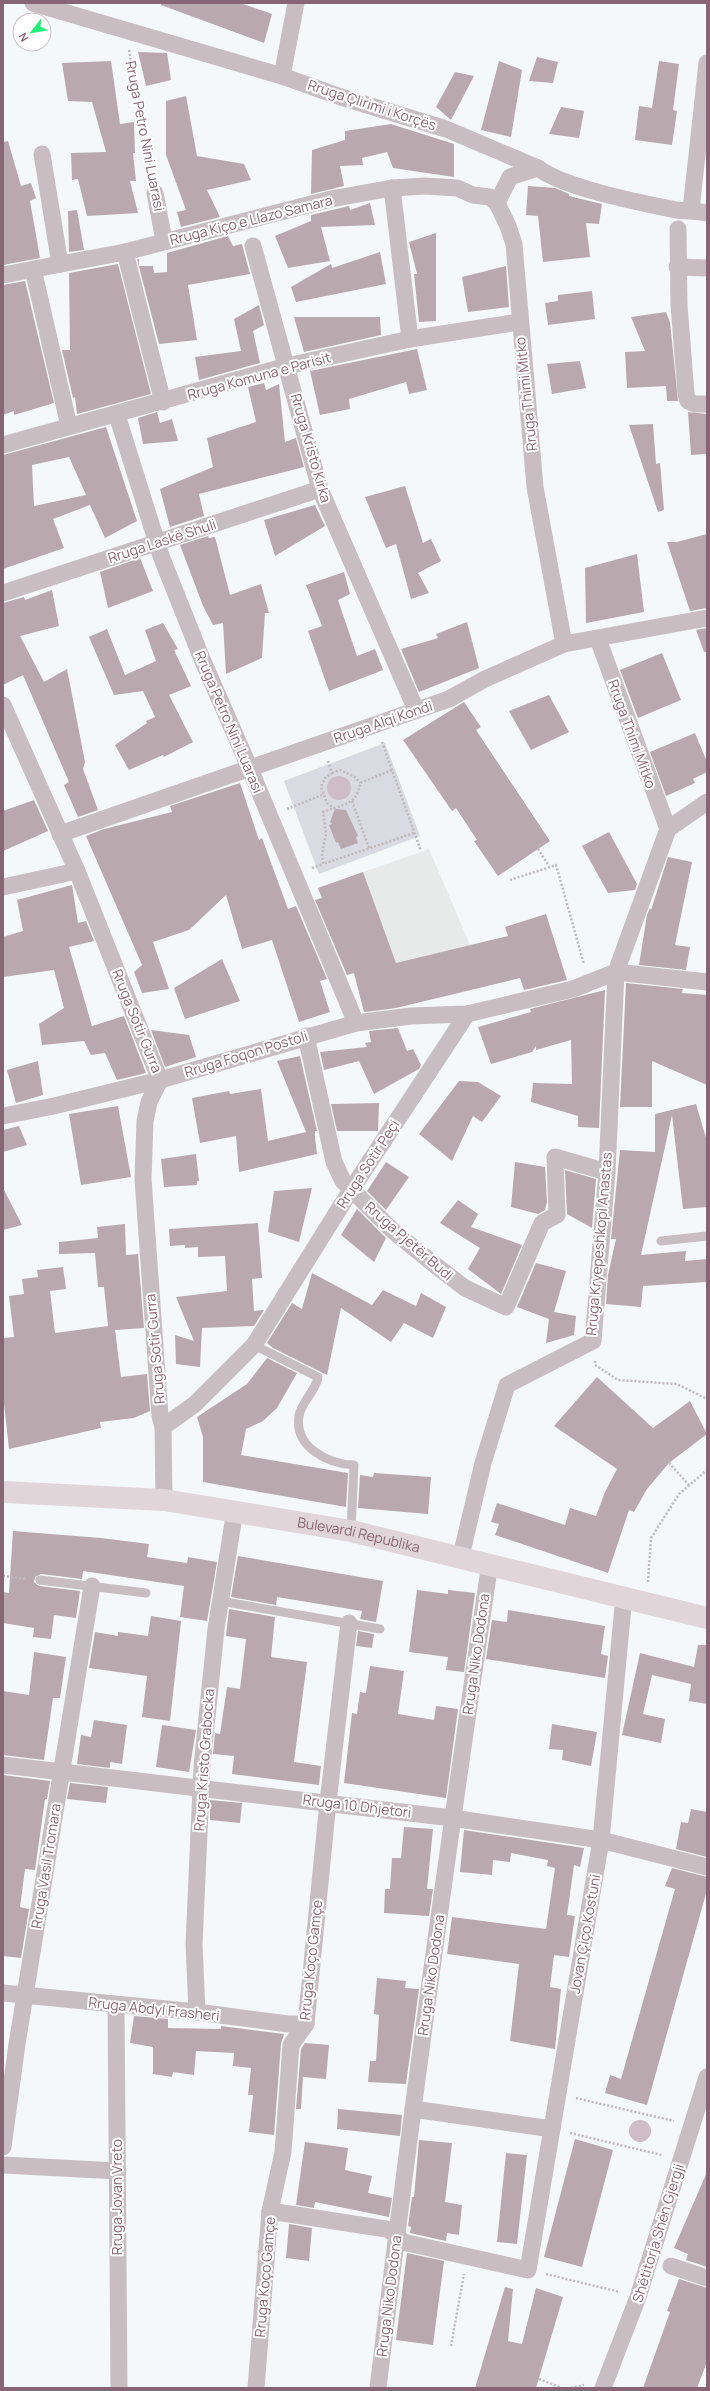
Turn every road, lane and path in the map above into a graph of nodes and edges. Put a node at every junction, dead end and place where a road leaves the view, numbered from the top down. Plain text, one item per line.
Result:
1 (33, 3) edge
2 (296, 3) edge
3 (125, 30) junction
4 (707, 63) edge
5 (282, 76) junction
6 (42, 154) dead end
7 (538, 168) junction
8 (392, 188) junction
9 (155, 193) joint
10 (497, 203) junction
11 (699, 211) edge
12 (678, 229) dead end
13 (164, 241) junction
14 (254, 246) dead end
15 (125, 252) junction
16 (60, 264) junction
17 (677, 267) junction
18 (707, 268) edge
19 (32, 269) junction
20 (3, 275) edge
21 (519, 322) junction
22 (410, 339) junction
23 (287, 366) junction
24 (164, 402) junction
25 (707, 404) edge
26 (118, 415) junction
27 (69, 426) junction
28 (3, 445) edge
29 (320, 489) junction
30 (158, 542) junction
31 (3, 593) edge
32 (707, 618) edge
33 (598, 639) junction
34 (564, 644) junction
35 (3, 705) edge
36 (416, 710) junction
37 (376, 724) junction
38 (321, 744) junction
39 (250, 769) junction
40 (392, 770) junction
41 (332, 773) junction
42 (360, 783) junction
43 (322, 795) junction
44 (352, 802) junction
45 (707, 802) edge
46 (334, 808) junction
47 (286, 810) dead end
48 (668, 829) junction
49 (414, 832) junction
50 (60, 834) junction
51 (369, 848) junction
52 (538, 849) dead end
53 (421, 851) dead end
54 (323, 864) junction
55 (549, 866) junction
56 (309, 870) dead end
57 (77, 871) junction
58 (510, 880) dead end
59 (3, 887) edge
60 (616, 972) junction
61 (707, 982) edge
62 (590, 984) junction
63 (467, 1014) junction
64 (356, 1023) junction
65 (306, 1036) junction
66 (160, 1080) junction
67 (3, 1116) edge
68 (607, 1172) junction
69 (351, 1190) junction
70 (707, 1236) edge
71 (661, 1241) dead end
72 (593, 1341) junction
73 (254, 1345) junction
74 (707, 1399) edge
75 (163, 1427) junction
76 (669, 1463) dead end
77 (707, 1470) edge
78 (689, 1485) junction
79 (3, 1492) edge
80 (164, 1500) junction
81 (235, 1510) junction
82 (352, 1531) junction
83 (461, 1556) junction
84 (490, 1563) junction
85 (3, 1576) edge
86 (40, 1580) joint
87 (92, 1586) junction
88 (146, 1593) dead end
89 (624, 1596) junction
90 (220, 1601) junction
91 (645, 1602) junction
92 (707, 1618) edge
93 (349, 1623) junction
94 (380, 1629) dead end
95 (3, 1765) edge
96 (62, 1770) junction
97 (201, 1787) junction
98 (328, 1802) junction
99 (452, 1818) junction
100 (601, 1840) junction
101 (707, 1867) edge
102 (3, 1993) edge
103 (25, 1995) junction
104 (116, 2005) junction
105 (197, 2012) junction
106 (306, 2024) junction
107 (707, 2077) edge
108 (558, 2094) junction
109 (412, 2109) junction
110 (692, 2125) junction
111 (552, 2129) junction
112 (3, 2147) edge
113 (681, 2159) junction
114 (3, 2164) edge
115 (118, 2171) junction
116 (270, 2211) junction
117 (396, 2234) junction
118 (466, 2256) junction
119 (671, 2266) dead end
120 (552, 2276) dead end
121 (707, 2278) edge
122 (638, 2297) junction
123 (451, 2346) dead end
124 (539, 2379) dead end
125 (119, 2388) edge
126 (256, 2388) edge
127 (378, 2388) edge
128 (562, 2388) edge
129 (603, 2388) edge

1 - 3 street, Rruga Çlirimi i Korçës
2 - 5 street
3 - 5 street, Rruga Çlirimi i Korçës
3 - 9 path, Rruga Petro Nini Luarasi
4 - 11 street
5 - 7 street, Rruga Çlirimi i Korçës
6 - 16 street
7 - 10 street
7 - 11 street, Rruga Çlirimi i Korçës
8 - 10 street, Rruga Kiço e Llazo Samara
8 - 13 street, Rruga Kiço e Llazo Samara
8 - 22 street
9 - 13 street, Rruga Petro Nini Luarasi
10 - 21 street, Rruga Thimi Mitko
12 - 17 street
13 - 15 street, Rruga Kiço e Llazo Samara
14 - 23 street, Rruga Kristo Kirka
15 - 16 street, Rruga Kiço e Llazo Samara
15 - 24 street
16 - 19 street, Rruga Kiço e Llazo Samara
17 - 18 street
17 - 25 street
19 - 20 street, Rruga Kiço e Llazo Samara
19 - 27 street
21 - 22 street, Rruga Komuna e Parisit
21 - 34 street, Rruga Thimi Mitko
22 - 23 street, Rruga Komuna e Parisit
23 - 24 street, Rruga Komuna e Parisit
23 - 29 street, Rruga Kristo Kirka
24 - 26 street, Rruga Komuna e Parisit
26 - 27 street, Rruga Komuna e Parisit
26 - 30 street, Rruga Petro Nini Luarasi
27 - 28 street, Rruga Komuna e Parisit
29 - 30 street, Rruga Laskë Shuli
29 - 36 street, Rruga Kristo Kirka
30 - 31 street, Rruga Laskë Shuli
30 - 39 street, Rruga Petro Nini Luarasi
32 - 33 street, Rruga Alqi Kondi
33 - 34 street, Rruga Alqi Kondi
33 - 48 street, Rruga Thimi Mitko
34 - 36 street, Rruga Alqi Kondi
35 - 50 street, Rruga Sotir Gurra
36 - 37 street, Rruga Alqi Kondi
37 - 38 street, Rruga Alqi Kondi
37 - 40 path
38 - 39 street, Rruga Alqi Kondi
38 - 41 path
39 - 50 street, Rruga Alqi Kondi
39 - 64 street, Rruga Petro Nini Luarasi
40 - 42 path
40 - 49 path
41 - 42 path
41 - 43 path
42 - 44 path
43 - 46 path
43 - 47 path
44 - 46 path
44 - 51 path
45 - 48 street
46 - 54 path
48 - 60 street, Rruga Kryepeshkopi Anastas
49 - 51 path
49 - 53 path
50 - 57 street, Rruga Sotir Gurra
51 - 54 path
52 - 55 path
54 - 56 path
55 - 58 path
55 - 62 path
57 - 59 street
57 - 66 street, Rruga Sotir Gurra
60 - 61 street
60 - 62 street
60 - 68 street, Rruga Kryepeshkopi Anastas
62 - 63 street
63 - 64 street, Rruga Foqon Postoli
63 - 69 street, Rruga Sotir Peçi
64 - 65 street, Rruga Foqon Postoli
65 - 66 street, Rruga Foqon Postoli
65 - 69 street, Rruga Pjetër Budi
66 - 67 street, Rruga Foqon Postoli
66 - 75 street, Rruga Sotir Gurra
68 - 69 street, Rruga Pjetër Budi
68 - 72 street, Rruga Kryepeshkopi Anastas
69 - 73 street, Rruga Sotir Peçi
70 - 71 lane
72 - 74 path
72 - 83 street, Rruga Kryepeshkopi Anastas
73 - 75 street, Rruga Sotir Peçi
73 - 82 lane
75 - 80 street, Rruga Sotir Gurra
76 - 78 path
77 - 78 path
78 - 91 path
79 - 80 street, Bulevardi Republika
80 - 81 street, Bulevardi Republika
81 - 82 street, Bulevardi Republika
81 - 90 street, Rruga Kristo Grabocka
82 - 83 street, Bulevardi Republika
83 - 84 street, Bulevardi Republika
84 - 89 street, Bulevardi Republika
84 - 99 street, Rruga Niko Dodona
85 - 86 path
86 - 87 lane
87 - 88 lane
87 - 96 street, Rruga Vasil Tromara
89 - 91 street, Bulevardi Republika
89 - 100 street, Jovan Çiço Kostuni
90 - 93 lane
90 - 97 street, Rruga Kristo Grabocka
91 - 92 street, Bulevardi Republika
93 - 94 lane
93 - 98 street, Rruga Koço Gamçe
95 - 96 street, Rruga 10 Dhjetori
96 - 97 street, Rruga 10 Dhjetori
96 - 103 street, Rruga Vasil Tromara
97 - 98 street, Rruga 10 Dhjetori
97 - 105 street, Rruga Kristo Grabocka
98 - 99 street, Rruga 10 Dhjetori
98 - 106 street, Rruga Koço Gamçe
99 - 100 street, Rruga 10 Dhjetori
99 - 109 street, Rruga Niko Dodona
100 - 101 street, Rruga 10 Dhjetori
100 - 108 street, Jovan Çiço Kostuni
102 - 103 street, Rruga Abdyl Frasheri
103 - 104 street, Rruga Abdyl Frasheri
103 - 112 street, Rruga Vasil Tromara
104 - 105 street, Rruga Abdyl Frasheri
104 - 115 street, Rruga Jovan Vreto
105 - 106 street, Rruga Abdyl Frasheri
106 - 116 street, Rruga Koço Gamçe
107 - 110 street, Shëtitorja Shën Gjergji
108 - 110 path
108 - 111 street, Jovan Çiço Kostuni
109 - 111 street
109 - 117 street, Rruga Niko Dodona
110 - 113 street, Shëtitorja Shën Gjergji
111 - 113 path
111 - 118 street, Jovan Çiço Kostuni
113 - 122 street, Shëtitorja Shën Gjergji
114 - 115 street
115 - 125 street, Rruga Jovan Vreto
116 - 117 street
116 - 126 street, Rruga Koço Gamçe
117 - 118 street
117 - 127 street, Rruga Niko Dodona
118 - 123 path
119 - 121 street
120 - 122 path
122 - 129 street, Shëtitorja Shën Gjergji
124 - 128 path

